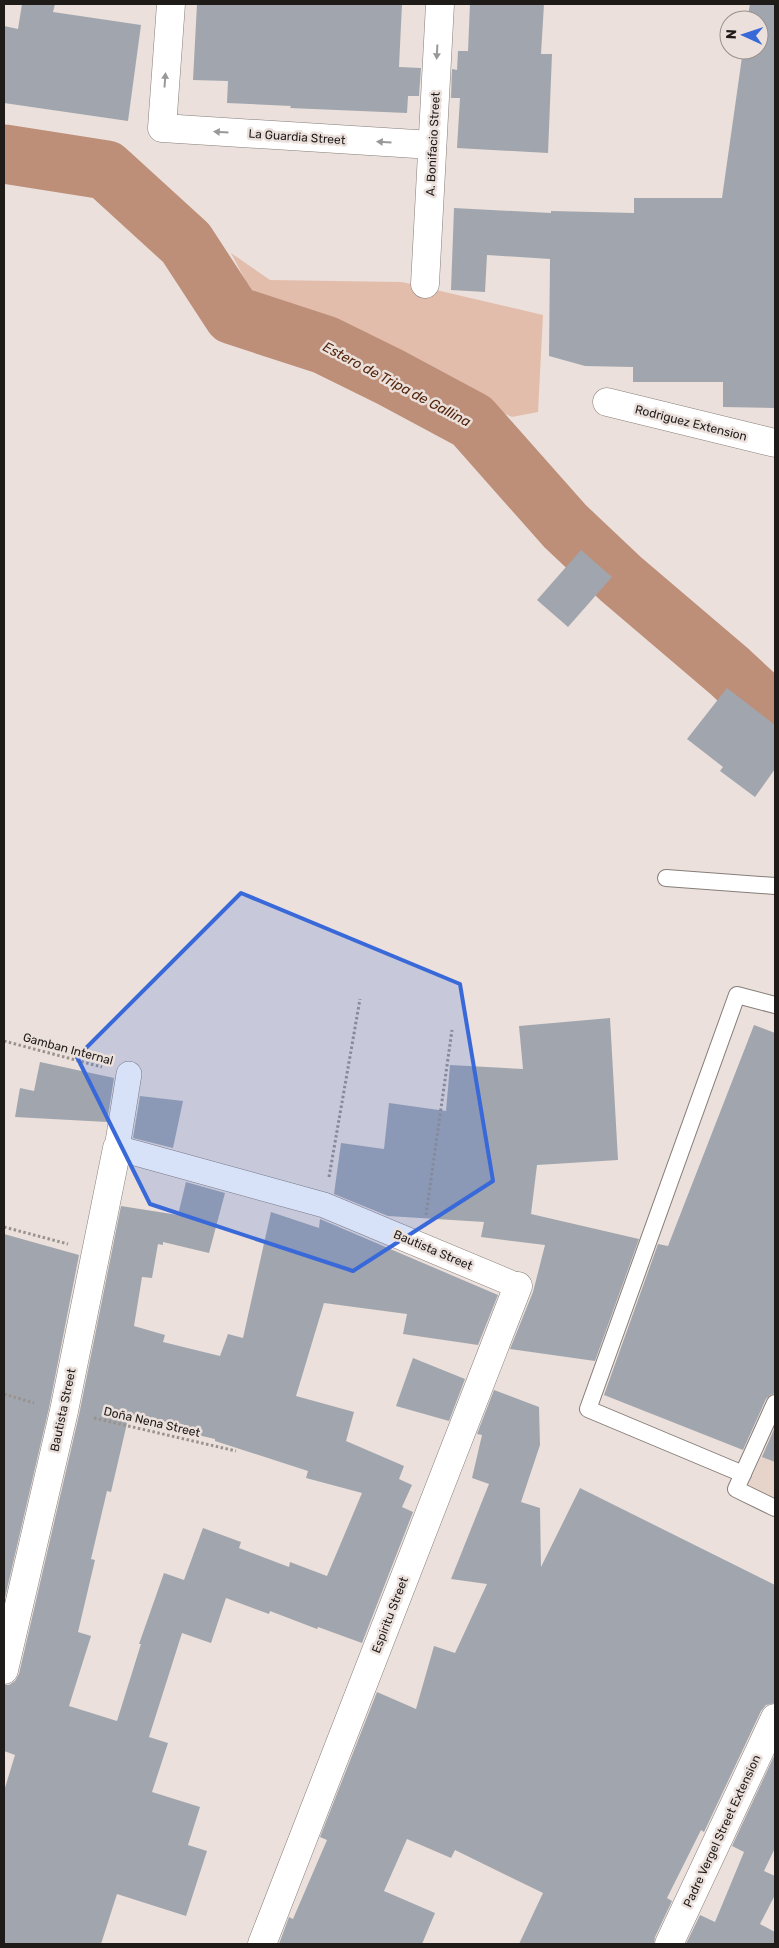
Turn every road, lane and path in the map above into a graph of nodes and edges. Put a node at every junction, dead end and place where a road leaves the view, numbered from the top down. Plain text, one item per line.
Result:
1 (171, 4) edge
2 (440, 4) edge
3 (432, 145) junction
4 (426, 284) dead end
5 (607, 402) dead end
6 (775, 443) edge
7 (666, 878) dead end
8 (775, 886) edge
9 (360, 999) dead end
10 (775, 1005) edge
11 (452, 1030) dead end
12 (4, 1042) edge
13 (129, 1074) joint
14 (117, 1148) junction
15 (324, 1205) junction
16 (4, 1227) edge
17 (421, 1245) junction
18 (97, 1252) junction
19 (518, 1286) joint
20 (775, 1403) edge
21 (64, 1411) junction
22 (236, 1452) dead end
23 (743, 1474) junction
24 (775, 1508) edge
25 (4, 1670) edge
26 (775, 1718) edge
27 (262, 1944) edge
28 (669, 1944) edge

3 -> 1 street, La Guardia Street
2 -> 3 street, A. Bonifacio Street
3 - 4 street, A. Bonifacio Street
5 - 6 street, Rodriguez Extension
7 - 8 lane
9 - 15 path
10 - 23 lane
11 - 17 path
12 - 13 path, Gamban Internal
13 - 14 street, Bautista Street
14 - 15 street, Bautista Street
14 - 18 street, Bautista Street
15 - 17 street, Bautista Street
16 - 18 path
17 - 19 street, Bautista Street
18 - 21 street, Bautista Street
19 - 27 street, Espiritu Street
20 - 23 lane
21 - 22 path, Doña Nena Street
21 - 25 street, Bautista Street
23 - 24 lane
26 - 28 street, Padre Vergel Street Extension

